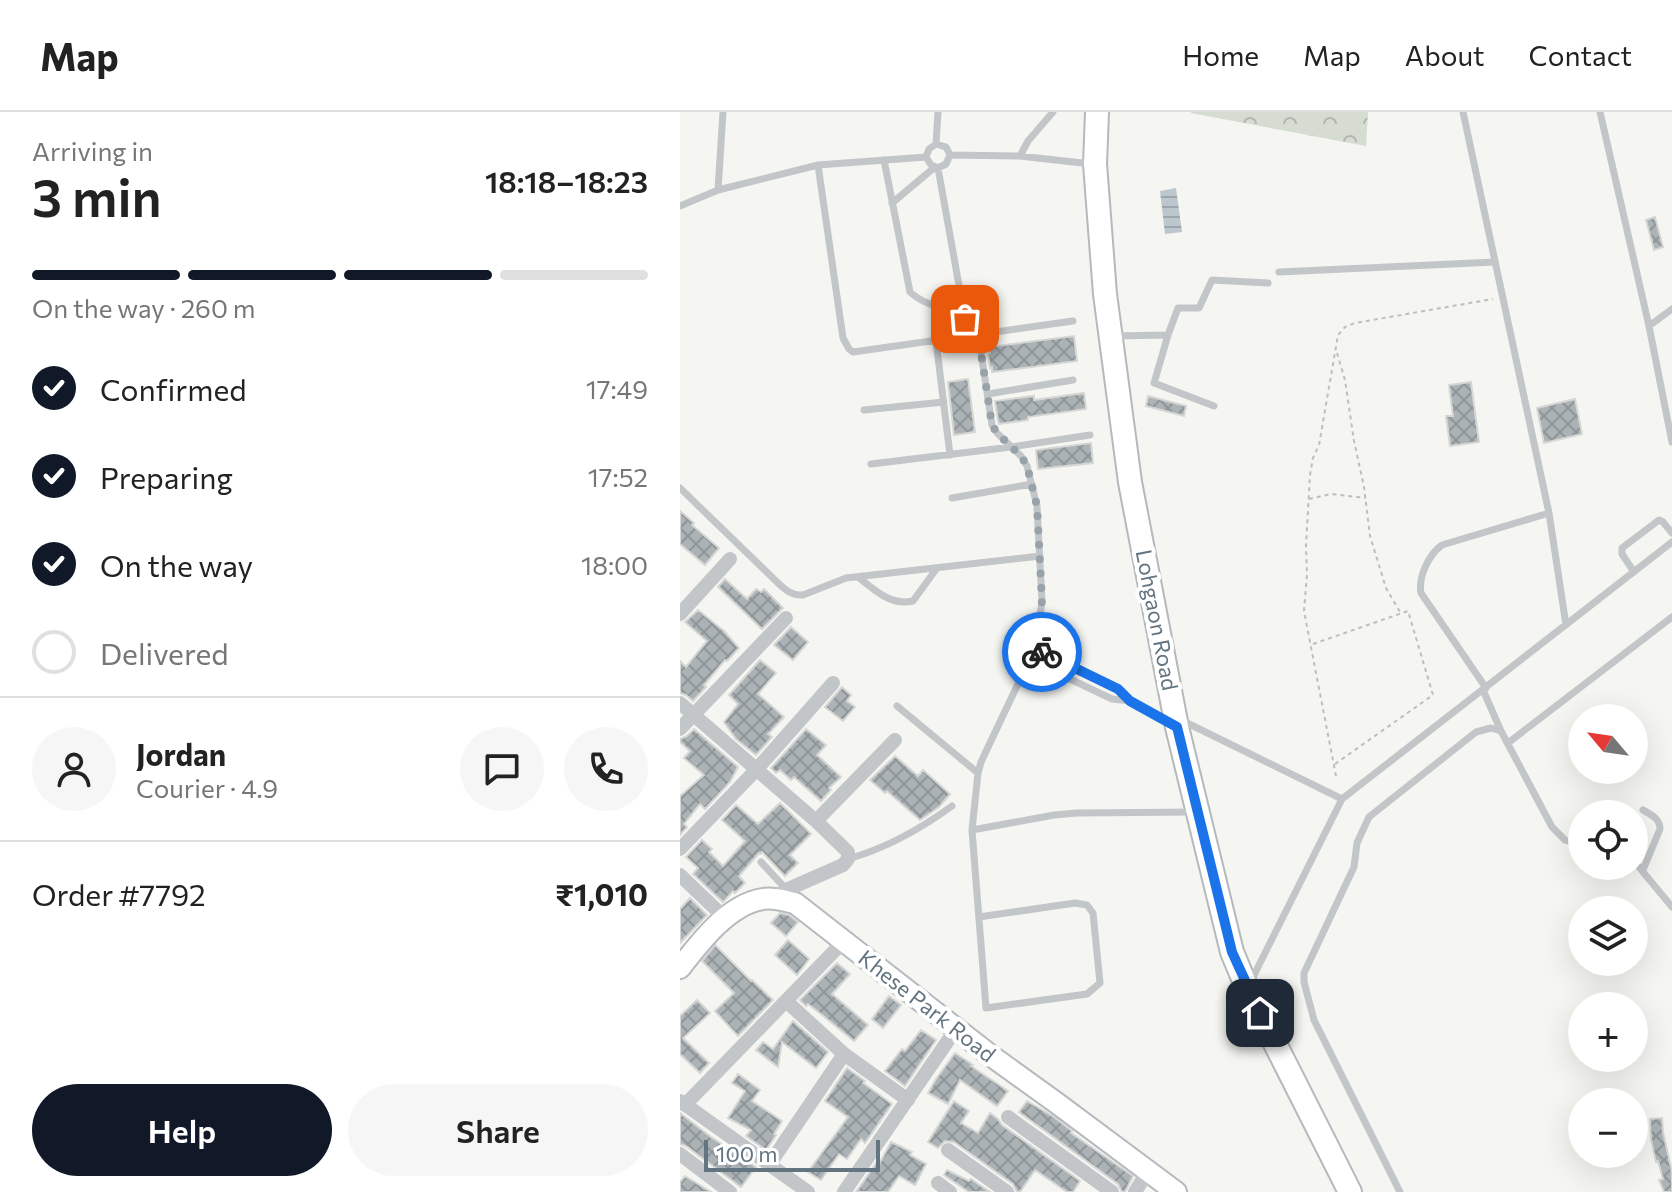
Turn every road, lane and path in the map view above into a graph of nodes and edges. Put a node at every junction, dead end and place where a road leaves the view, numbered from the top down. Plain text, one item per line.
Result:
1 (723, 112) edge
2 (938, 112) edge
3 (1053, 112) edge
4 (1097, 112) edge
5 (1463, 112) edge
6 (1600, 112) edge
7 (936, 144) junction
8 (950, 155) junction
9 (1020, 156) junction
10 (926, 157) junction
11 (884, 160) junction
12 (1095, 164) junction
13 (818, 165) junction
14 (936, 168) junction
15 (718, 190) junction
16 (892, 203) junction
17 (680, 206) edge
18 (1495, 262) junction
19 (1279, 272) dead end
20 (1268, 283) dead end
21 (1502, 297) junction
22 (1672, 309) edge
23 (964, 315) junction
24 (1073, 321) dead end
25 (1649, 326) junction
26 (1168, 335) junction
27 (973, 336) junction
28 (1111, 336) junction
29 (936, 341) junction
30 (1335, 350) junction
31 (1073, 380) dead end
32 (988, 394) junction
33 (944, 402) junction
34 (1214, 406) dead end
35 (864, 410) dead end
36 (1090, 435) dead end
37 (1672, 442) edge
38 (1011, 447) junction
39 (950, 455) junction
40 (871, 464) dead end
41 (1032, 484) junction
42 (680, 488) edge
43 (952, 498) dead end
44 (1366, 498) junction
45 (1308, 500) junction
46 (1549, 513) junction
47 (1672, 533) edge
48 (1672, 542) edge
49 (1040, 556) junction
50 (730, 559) dead end
51 (937, 568) junction
52 (1634, 572) junction
53 (858, 577) junction
54 (680, 614) edge
55 (1400, 614) junction
56 (1672, 617) edge
57 (786, 618) dead end
58 (1566, 625) junction
59 (1311, 645) junction
60 (1035, 648) junction
61 (1030, 660) junction
62 (833, 683) dead end
63 (1484, 689) junction
64 (1130, 701) junction
65 (680, 703) edge
66 (897, 706) dead end
67 (693, 715) junction
68 (1176, 722) junction
69 (680, 729) edge
70 (1501, 731) junction
71 (895, 740) dead end
72 (1508, 743) junction
73 (1334, 765) junction
74 (756, 770) junction
75 (978, 773) junction
76 (1336, 776) dead end
77 (1342, 799) junction
78 (952, 806) dead end
79 (1198, 812) junction
80 (1648, 813) edge
81 (816, 821) junction
82 (972, 830) junction
83 (1568, 841) edge
84 (680, 849) edge
85 (1648, 858) edge
86 (848, 859) junction
87 (761, 862) dead end
88 (680, 875) edge
89 (1648, 876) edge
90 (781, 894) junction
91 (1672, 907) edge
92 (979, 917) junction
93 (726, 919) junction
94 (844, 941) junction
95 (680, 968) edge
96 (1247, 988) junction
97 (786, 1001) junction
98 (956, 1029) junction
99 (844, 1054) junction
100 (908, 1100) junction
101 (682, 1103) edge
102 (1008, 1117) dead end
103 (948, 1150) dead end
104 (680, 1154) edge
105 (769, 1165) junction
106 (1148, 1171) junction
107 (730, 1192) edge
108 (808, 1192) edge
109 (844, 1192) edge
110 (1007, 1192) edge
111 (1112, 1192) edge
112 (1135, 1192) edge
113 (1176, 1192) edge
114 (1350, 1192) edge
115 (1400, 1192) edge

1 - 15 lane
2 - 7 lane
3 - 9 lane
4 - 12 main road, Lohgaon Road
5 - 18 lane
6 - 25 lane
7 - 8 lane
7 - 10 lane
8 - 9 lane
8 - 14 lane
9 - 12 lane
10 - 11 lane
10 - 14 lane
11 - 13 lane
11 - 16 lane
12 - 28 main road, Lohgaon Road
13 - 15 lane
13 - 29 lane
14 - 16 lane
14 - 23 lane
15 - 17 lane
16 - 23 lane
18 - 19 lane
18 - 21 lane
20 - 26 lane
21 - 30 path
21 - 46 lane
22 - 25 lane
23 - 27 lane
24 - 27 lane
25 - 37 lane
26 - 28 lane
26 - 34 lane
27 - 29 lane
27 - 32 lane
28 - 68 main road, Lohgaon Road
29 - 33 lane
30 - 44 path
30 - 45 path
31 - 32 lane
32 - 38 lane
33 - 35 lane
33 - 39 lane
36 - 38 lane
38 - 39 lane
38 - 41 lane
39 - 40 lane
41 - 43 lane
41 - 49 lane
42 - 53 lane
44 - 45 path
44 - 55 path
45 - 59 path
46 - 58 lane
46 - 63 lane
47 - 52 lane
48 - 52 lane
49 - 51 lane
49 - 60 lane
50 - 54 street
51 - 53 lane
51 - 53 lane
52 - 58 lane
55 - 59 path
55 - 73 path
56 - 72 lane
57 - 67 street
58 - 63 lane
59 - 73 path
60 - 61 lane
60 - 64 lane
61 - 64 lane
61 - 75 lane
62 - 74 street
63 - 70 lane
63 - 77 lane
64 - 68 lane
65 - 67 street
66 - 75 lane
67 - 69 street
67 - 74 street
68 - 77 lane
68 - 79 main road, Lohgaon Road
70 - 72 lane
70 - 115 lane
71 - 81 street
72 - 83 lane
73 - 76 path
74 - 81 street
74 - 84 street
75 - 82 lane
77 - 96 lane
78 - 86 lane
79 - 82 lane
79 - 96 main road, Lohgaon Road
80 - 85 lane
81 - 86 street
82 - 92 lane
86 - 90 street
87 - 90 lane
88 - 93 street
89 - 91 lane
90 - 93 street
90 - 94 street, Khese Park Road
92 - 92 lane
93 - 95 street
94 - 97 street
94 - 98 street, Khese Park Road
96 - 114 main road, Lohgaon Road
97 - 99 street
97 - 101 street
98 - 100 street
98 - 106 street, Khese Park Road
99 - 100 street
99 - 105 street
100 - 109 street
101 - 105 street
102 - 111 street
103 - 110 street
104 - 107 street
105 - 108 street
106 - 112 street
106 - 113 street, Khese Park Road

